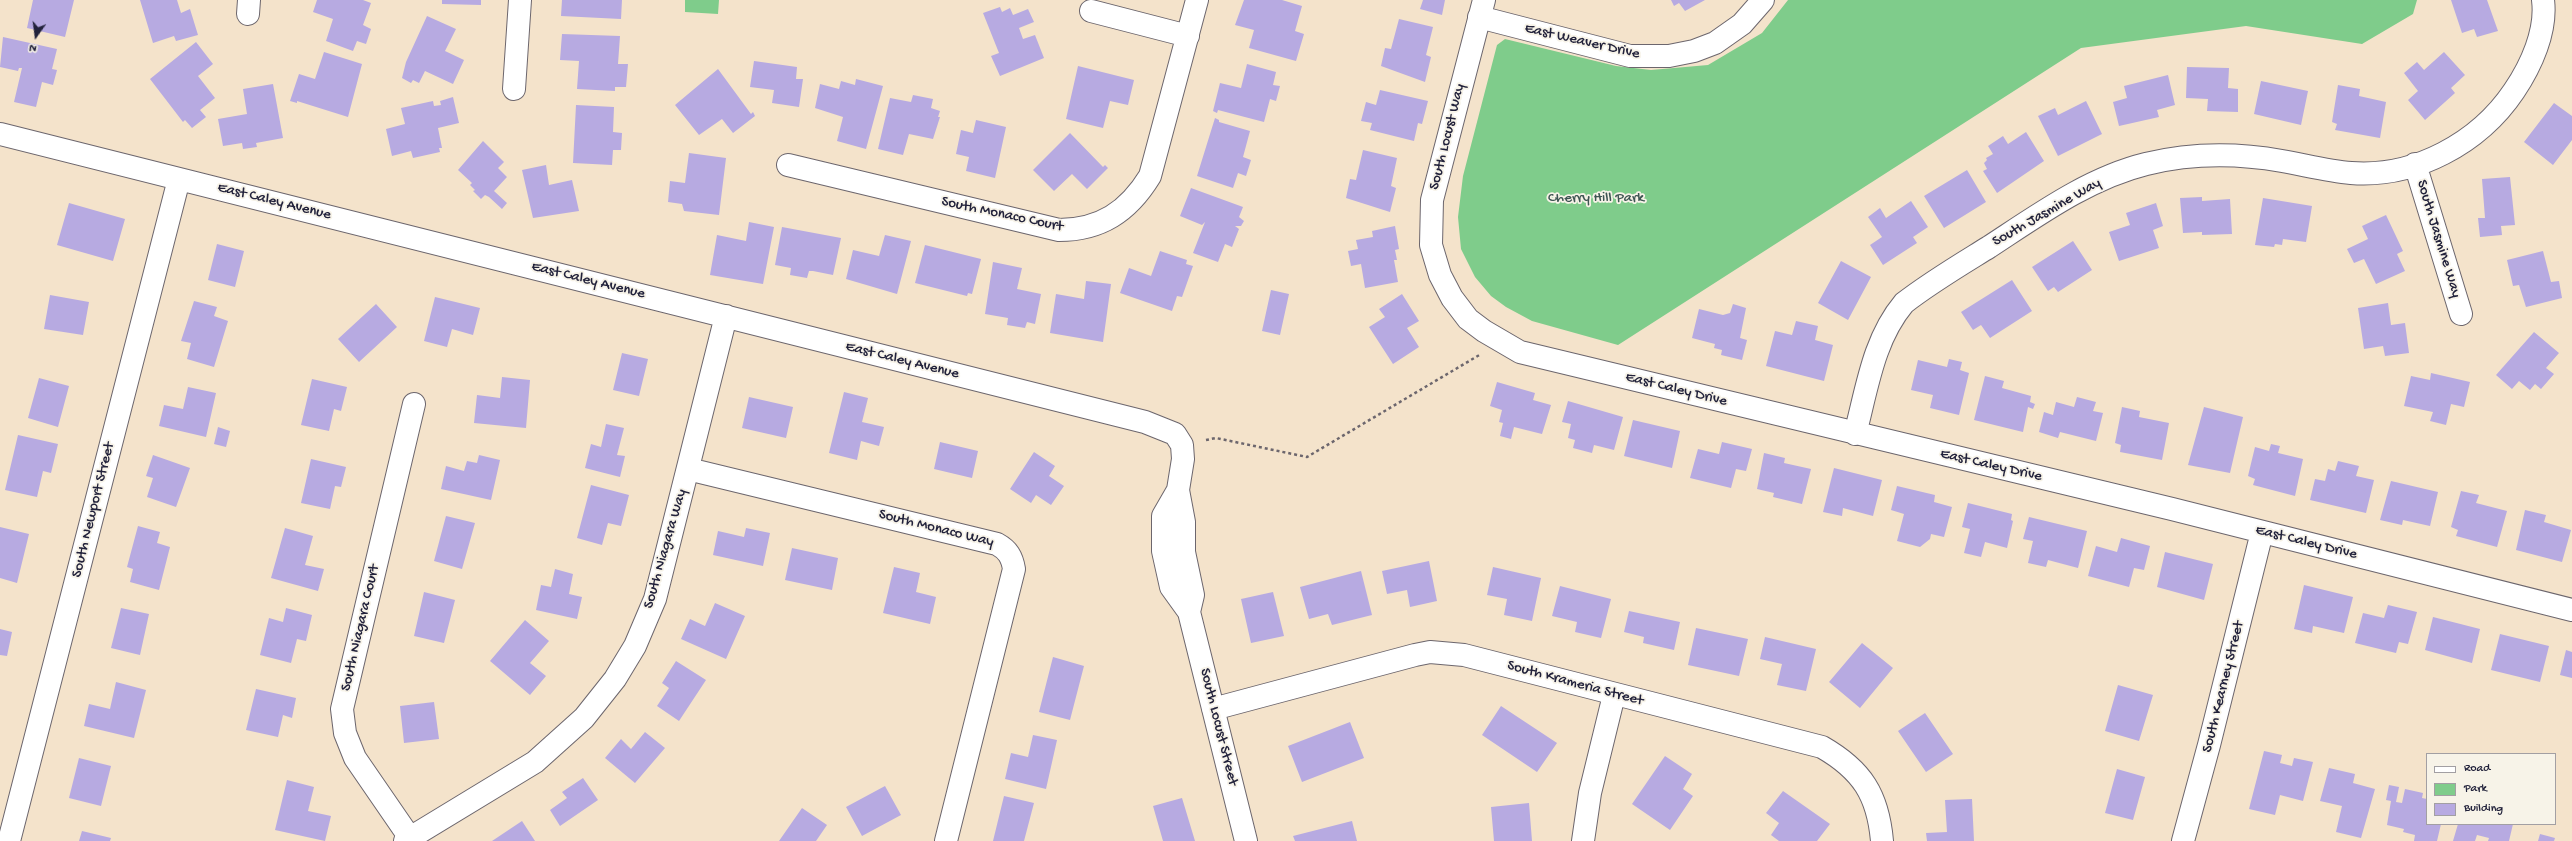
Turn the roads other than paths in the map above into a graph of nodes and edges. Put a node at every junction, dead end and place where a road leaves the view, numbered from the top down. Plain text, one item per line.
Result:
1 (520, 0) edge
2 (1197, 0) edge
3 (1763, 0) edge
4 (2543, 0) edge
5 (1481, 9) edge
6 (1091, 11) dead end
7 (1188, 36) junction
8 (514, 89) dead end
9 (0, 134) edge
10 (2416, 164) junction
11 (788, 165) dead end
12 (180, 179) junction
13 (1440, 275) joint
14 (2461, 314) dead end
15 (726, 316) junction
16 (414, 404) dead end
17 (1175, 434) joint
18 (1855, 434) junction
19 (688, 469) junction
20 (2262, 532) junction
21 (2572, 610) edge
22 (1614, 695) junction
23 (1213, 709) junction
24 (408, 839) edge
25 (9, 841) edge
26 (946, 841) edge
27 (1246, 841) edge
28 (1584, 841) edge
29 (1882, 841) edge
30 (2183, 841) edge

1 - 8 street
2 - 7 street, South Monaco Court
3 - 5 street, East Weaver Drive
4 - 10 street, South Jasmine Way
5 - 13 street, South Locust Way
6 - 7 street
7 - 11 street, South Monaco Court
9 - 12 street, East Caley Avenue
10 - 14 street, South Jasmine Way
10 - 18 street, South Jasmine Way
12 - 15 street, East Caley Avenue
12 - 25 street, South Newport Street
13 - 18 street, East Caley Drive
15 - 17 street, East Caley Avenue
15 - 19 street, South Niagara Way
16 - 24 street, South Niagara Court
17 - 23 street, South Locust Street
18 - 20 street, East Caley Drive
19 - 24 street, South Niagara Way
19 - 26 street, South Monaco Way
20 - 21 street, East Caley Drive
20 - 30 street, South Kearney Street
22 - 23 street, South Krameria Street
22 - 28 street
22 - 29 street, South Krameria Street
23 - 27 street, South Locust Street

